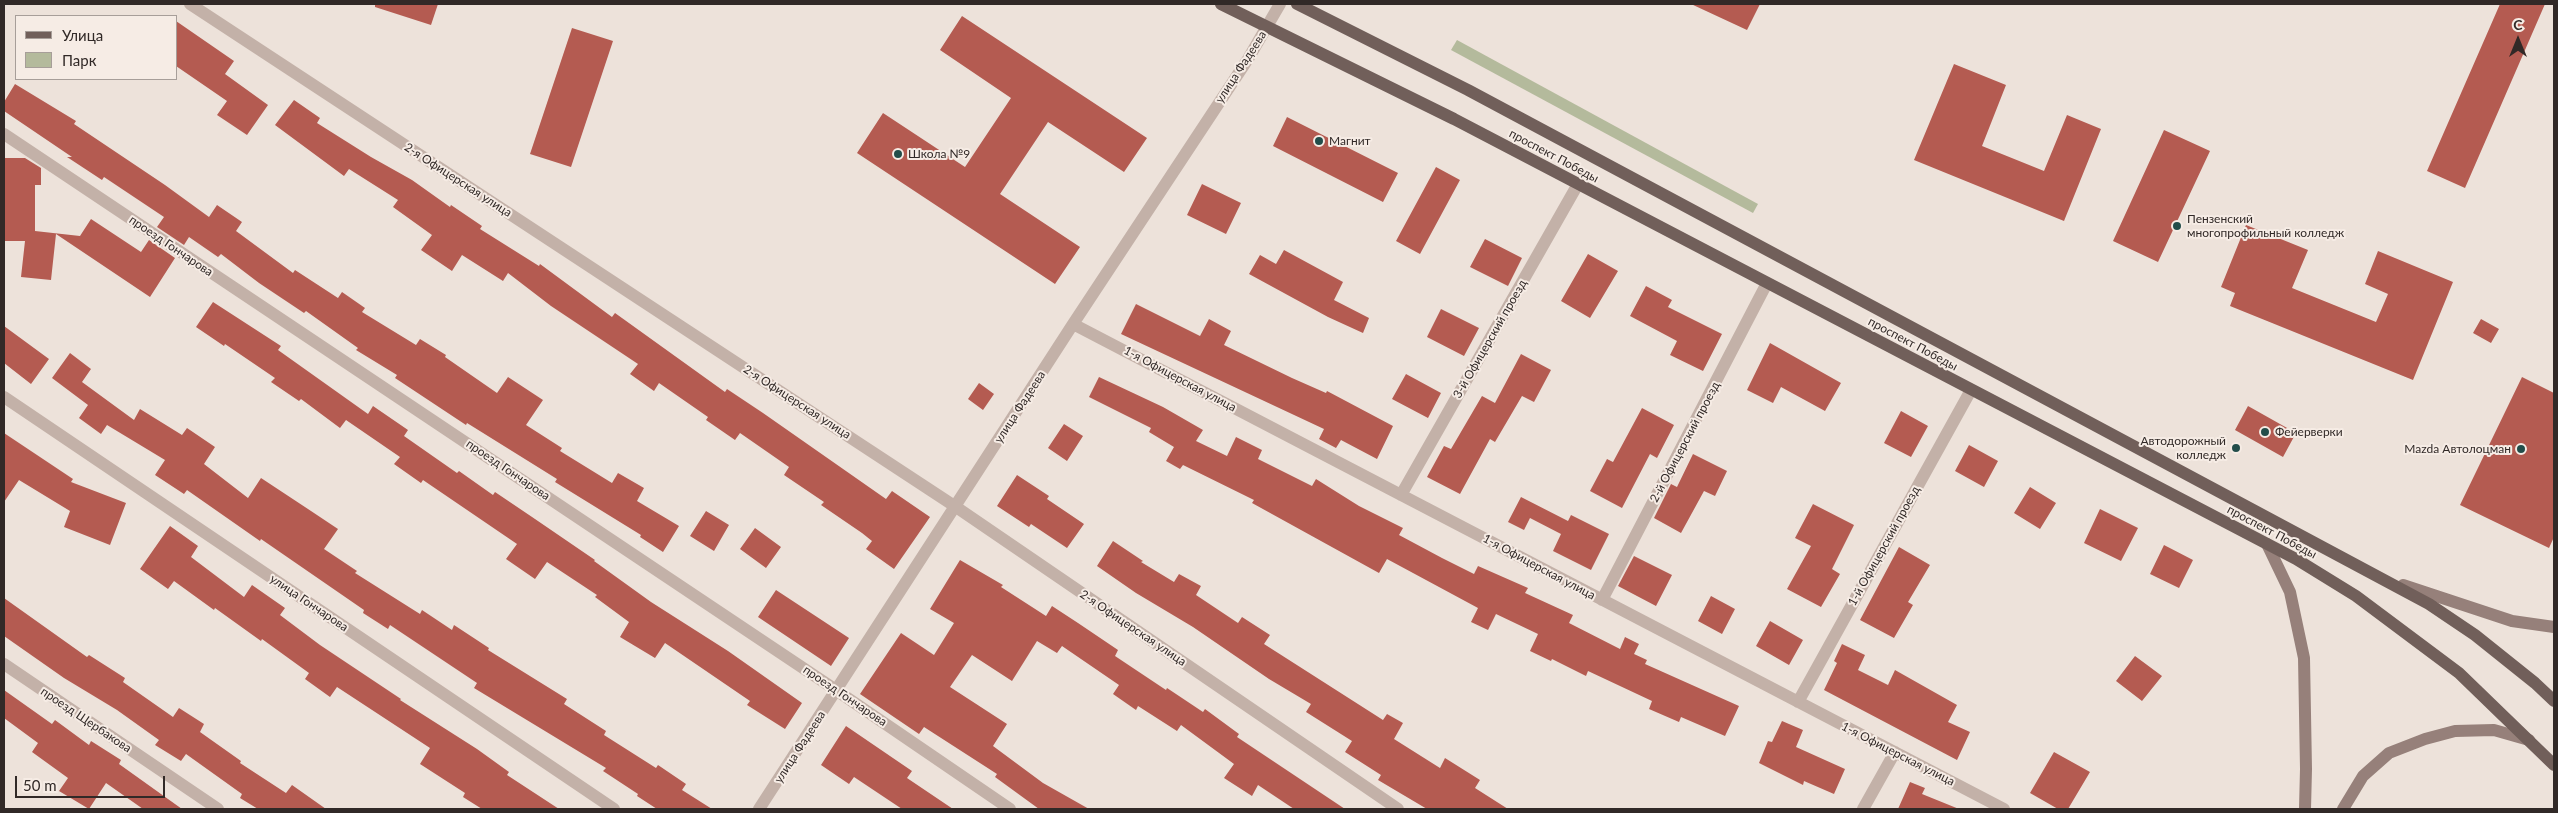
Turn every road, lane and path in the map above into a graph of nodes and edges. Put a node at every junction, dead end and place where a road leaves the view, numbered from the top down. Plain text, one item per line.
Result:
1 (190, 4) edge
2 (1221, 4) edge
3 (1280, 4) edge
4 (1297, 4) edge
5 (1268, 25) junction
6 (4, 134) edge
7 (1578, 184) junction
8 (1768, 284) junction
9 (1073, 324) junction
10 (1970, 390) junction
11 (4, 397) edge
12 (1401, 495) junction
13 (956, 507) junction
14 (2267, 544) junction
15 (2380, 577) junction
16 (1602, 600) junction
17 (2554, 627) edge
18 (4, 664) edge
19 (837, 690) junction
20 (2554, 701) edge
21 (1798, 702) junction
22 (2529, 740) junction
23 (1895, 752) junction
24 (2554, 765) edge
25 (218, 809) edge
26 (614, 809) edge
27 (759, 809) edge
28 (1010, 809) edge
29 (1398, 809) edge
30 (1864, 809) edge
31 (2004, 809) edge
32 (2305, 809) edge
33 (2343, 809) edge

1 - 13 street, 2-я Офицерская улица
2 - 5 main road, проспект Победы
3 - 5 street, улица Фадеева
4 - 15 main road, проспект Победы
5 - 7 main road, проспект Победы
5 - 9 street, улица Фадеева
6 - 19 street, проезд Гончарова
7 - 8 main road, проспект Победы
7 - 12 street, 3-й Офицерский проезд
8 - 10 main road, проспект Победы
8 - 16 street, 2-й Офицерский проезд
9 - 12 street, 1-я Офицерская улица
9 - 13 street, улица Фадеева
10 - 14 main road, проспект Победы
10 - 21 street, 1-й Офицерский проезд
11 - 26 street, улица Гончарова
12 - 16 street, 1-я Офицерская улица
13 - 19 street, улица Фадеева
13 - 29 street, 2-я Офицерская улица
14 - 22 main road, проспект Победы
14 - 32 main road
15 - 17 main road
15 - 20 main road, проспект Победы
16 - 21 street, 1-я Офицерская улица
18 - 25 street, проезд Щербакова
19 - 27 street, улица Фадеева
19 - 28 street, проезд Гончарова
21 - 23 street, 1-я Офицерская улица
22 - 24 main road, проспект Победы
22 - 33 main road
23 - 30 street
23 - 31 street, 1-я Офицерская улица

